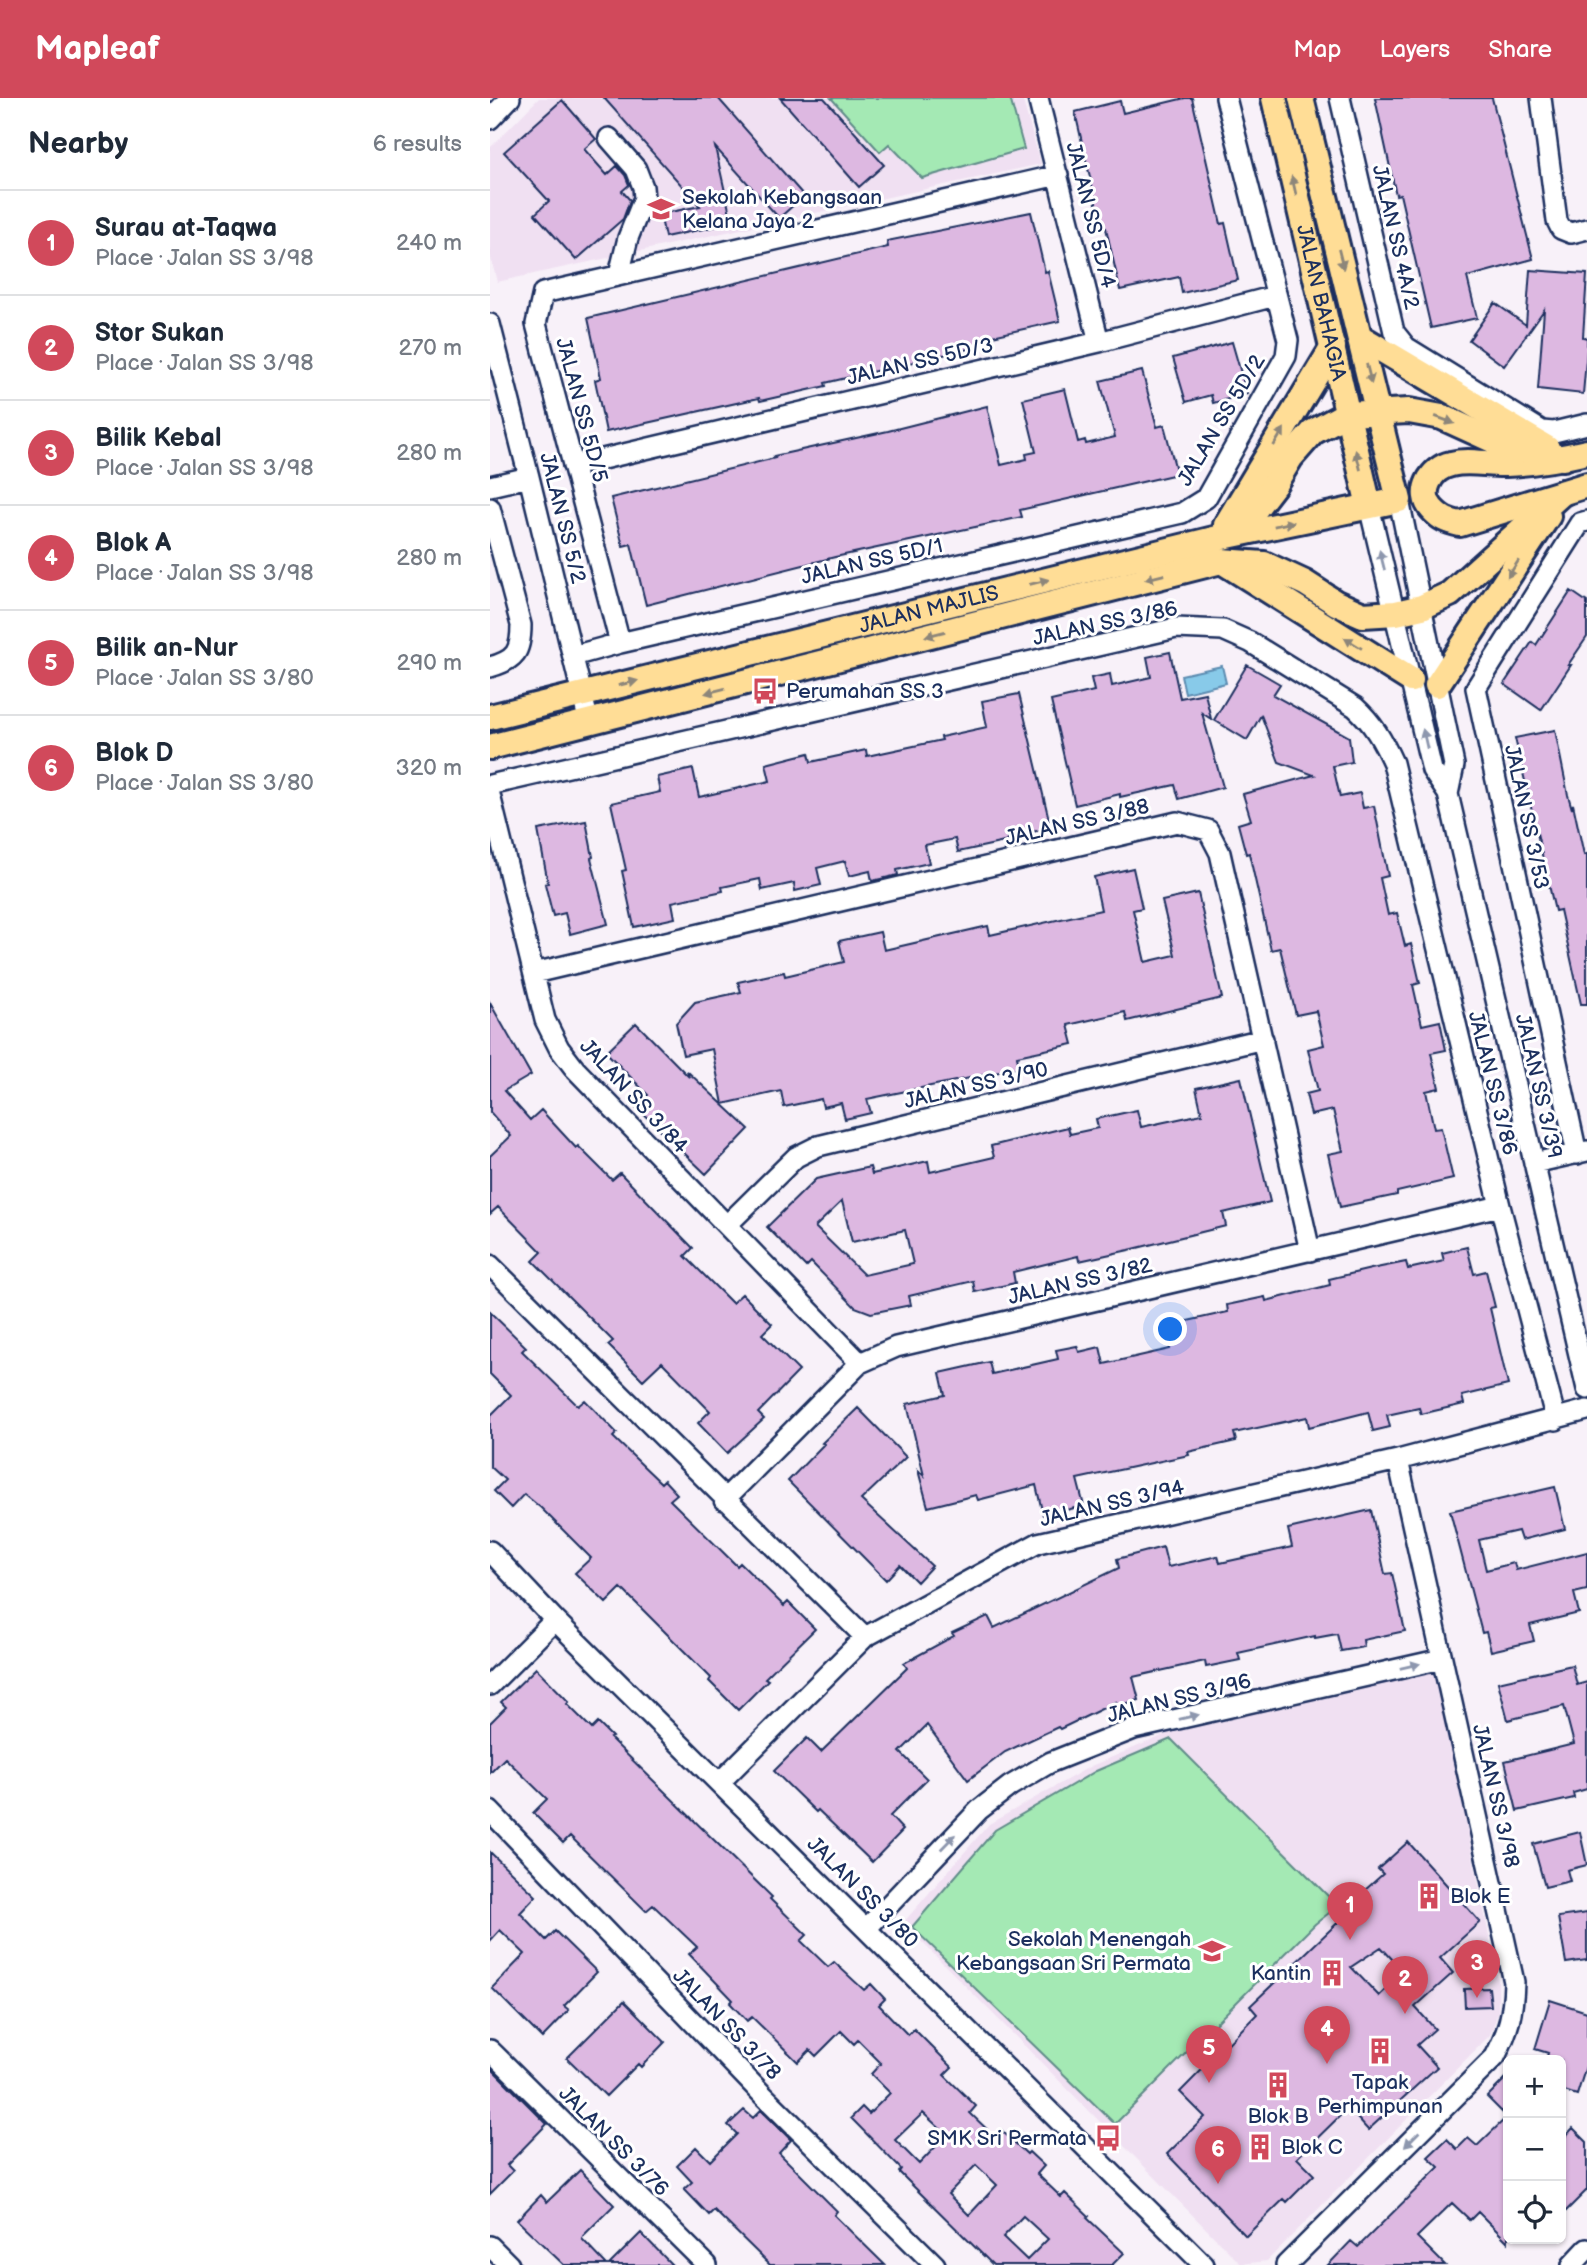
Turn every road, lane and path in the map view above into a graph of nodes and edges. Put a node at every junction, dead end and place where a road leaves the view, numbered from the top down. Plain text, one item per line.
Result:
1 (510, 98) edge
2 (1038, 98) edge
3 (1226, 98) edge
4 (1274, 98) edge
5 (1301, 98) edge
6 (1340, 98) edge
7 (1541, 98) edge
8 (490, 119) edge
9 (609, 138) dead end
10 (1058, 176) junction
11 (1587, 229) edge
12 (619, 275) junction
13 (1275, 296) junction
14 (490, 324) edge
15 (1360, 337) junction
16 (1099, 342) junction
17 (1333, 347) junction
18 (1378, 411) junction
19 (1346, 414) junction
20 (1587, 424) edge
21 (1587, 452) edge
22 (1563, 457) junction
23 (573, 466) junction
24 (529, 477) junction
25 (490, 486) edge
26 (1575, 488) edge
27 (1399, 500) junction
28 (1369, 506) junction
29 (490, 508) edge
30 (1182, 513) joint
31 (1587, 522) edge
32 (1220, 549) junction
33 (1422, 607) junction
34 (1396, 613) junction
35 (620, 643) junction
36 (573, 656) junction
37 (490, 667) edge
38 (1411, 680) junction
39 (1437, 685) junction
40 (583, 694) junction
41 (490, 717) edge
42 (589, 723) junction
43 (490, 747) edge
44 (490, 785) edge
45 (1448, 794) junction
46 (490, 795) edge
47 (534, 973) junction
48 (1264, 1039) junction
49 (1582, 1152) edge
50 (1534, 1163) junction
51 (1500, 1206) junction
52 (727, 1225) junction
53 (1310, 1251) junction
54 (490, 1265) edge
55 (860, 1363) junction
56 (1587, 1389) edge
57 (1587, 1410) edge
58 (1556, 1420) junction
59 (1398, 1460) junction
60 (724, 1500) junction
61 (490, 1551) edge
62 (555, 1619) junction
63 (865, 1637) junction
64 (1442, 1658) junction
65 (490, 1685) edge
66 (719, 1783) junction
67 (490, 1811) edge
68 (867, 1928) junction
69 (490, 2050) edge
70 (491, 2247) edge
71 (509, 2265) edge
72 (707, 2265) edge
73 (935, 2265) edge
74 (1204, 2265) edge
75 (1286, 2265) edge

1 - 8 street
2 - 10 street, JALAN SS 5D/4
3 - 13 street, JALAN SS 5D/2
17 -> 4 main road, JALAN BAHAGIA
5 -> 15 main road, JALAN BAHAGIA
6 - 20 street, JALAN SS 4A/2
7 - 11 street
9 - 12 street
10 - 12 street, JALAN SS 5D/5
10 - 16 street, JALAN SS 5D/4
12 - 23 street, JALAN SS 5D/5
13 - 16 street, JALAN SS 5D/3
13 - 30 street, JALAN SS 5D/2
14 - 24 street, JALAN SS 5/2
15 -> 18 main road, JALAN BAHAGIA
15 - 22 main road
16 - 23 street, JALAN SS 5D/3
17 - 19 main road, JALAN BAHAGIA
32 -> 17 main road
18 - 19 main road
18 -> 22 main road
18 - 27 main road, JALAN BAHAGIA
28 -> 19 main road, JALAN BAHAGIA
19 - 32 main road
21 - 22 main road
22 - 26 main road
23 - 35 street, JALAN SS 5D/5
24 - 25 street
24 - 36 street, JALAN SS 5/2
26 - 33 main road
26 -> 39 main road
27 - 28 main road, JALAN MAJLIS
27 - 33 street, JALAN SS 3/39
32 -> 28 main road, JALAN MAJLIS
34 -> 28 street, JALAN SS 3/39
29 - 37 street
30 - 35 street, JALAN SS 5D/1
31 - 49 street, JALAN SS 3/53
32 - 34 main road
38 -> 32 main road
40 -> 32 main road, JALAN MAJLIS
32 -> 42 main road, JALAN MAJLIS
33 - 34 main road
33 - 39 street, JALAN SS 3/39
34 - 38 street, JALAN SS 3/39
35 - 36 street, JALAN SS 5D/1
36 - 40 street, JALAN SS 5/2
45 -> 38 street, JALAN SS 3/39
39 - 45 street, JALAN SS 3/39
40 - 41 main road, JALAN MAJLIS
40 - 42 street, JALAN SS 5/2
42 - 43 main road, JALAN MAJLIS
44 - 51 street, JALAN SS 3/86
45 - 50 street, JALAN SS 3/39
46 - 47 street, JALAN SS 3/84
47 - 48 street, JALAN SS 3/88
47 - 52 street, JALAN SS 3/84
48 - 52 street, JALAN SS 3/90
48 - 53 street, JALAN SS 3/88
49 - 50 street
50 - 56 street, JALAN SS 3/39
51 - 53 street, JALAN SS 3/82
51 - 58 street, JALAN SS 3/86
52 - 55 street, JALAN SS 3/84
53 - 55 street, JALAN SS 3/82
54 - 60 street
55 - 60 street, JALAN SS 3/82
57 - 58 street, JALAN SS 3/94
58 - 59 street, JALAN SS 3/94
59 - 63 street, JALAN SS 3/94
59 - 64 street, JALAN SS 3/98
60 - 63 street
61 - 62 street, JALAN SS 3/80
62 - 65 street
62 - 66 street, JALAN SS 3/80
63 - 66 street, JALAN SS 3/94
68 -> 64 street, JALAN SS 3/96
64 -> 75 street, JALAN SS 3/98
66 - 68 street, JALAN SS 3/80
67 - 73 street, JALAN SS 3/78
68 - 74 street, JALAN SS 3/80
69 - 72 street, JALAN SS 3/76
70 - 71 street

